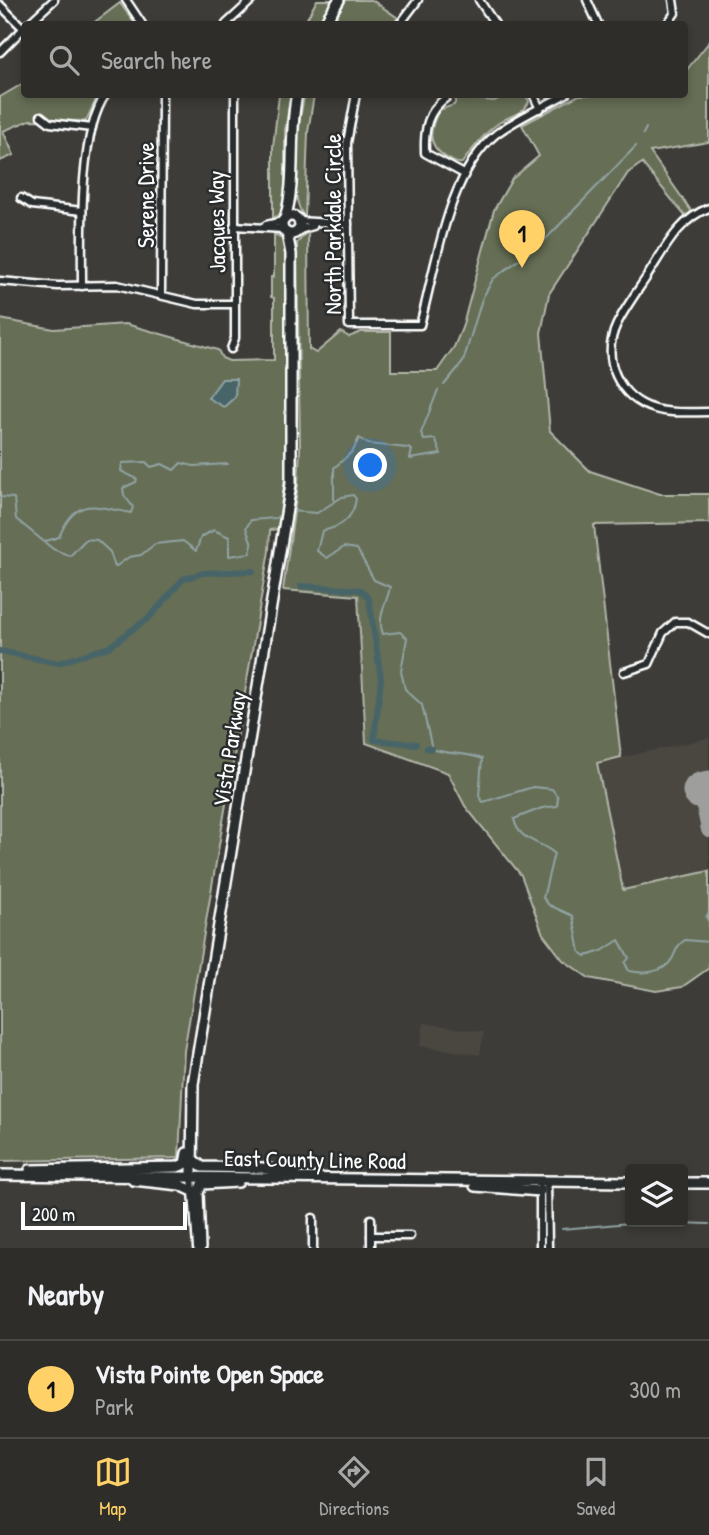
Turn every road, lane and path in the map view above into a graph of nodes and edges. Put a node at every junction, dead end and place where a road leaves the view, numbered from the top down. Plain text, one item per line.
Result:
1 (54, 0) edge
2 (126, 0) edge
3 (252, 0) edge
4 (339, 0) edge
5 (418, 0) edge
6 (479, 0) edge
7 (587, 0) edge
8 (673, 0) edge
9 (0, 5) edge
10 (32, 21) edge
11 (140, 21) edge
12 (229, 21) edge
13 (326, 21) edge
14 (402, 21) edge
15 (493, 21) edge
16 (597, 21) edge
17 (669, 21) edge
18 (21, 23) edge
19 (21, 32) edge
20 (0, 52) edge
21 (104, 98) edge
22 (162, 98) edge
23 (235, 98) edge
24 (297, 98) edge
25 (355, 98) edge
26 (446, 98) edge
27 (535, 98) edge
28 (559, 98) edge
29 (540, 109) junction
30 (41, 116) dead end
31 (92, 128) junction
32 (464, 174) junction
33 (21, 198) dead end
34 (709, 208) edge
35 (82, 211) junction
36 (348, 224) junction
37 (291, 225) junction
38 (234, 226) junction
39 (0, 281) edge
40 (82, 286) junction
41 (160, 294) junction
42 (234, 304) junction
43 (231, 349) dead end
44 (709, 412) edge
45 (709, 635) edge
46 (624, 672) dead end
47 (210, 987) junction
48 (192, 1159) junction
49 (0, 1174) edge
50 (114, 1175) junction
51 (192, 1176) junction
52 (324, 1179) junction
53 (625, 1182) edge
54 (688, 1183) edge
55 (709, 1184) edge
56 (543, 1185) junction
57 (193, 1191) junction
58 (313, 1218) dead end
59 (371, 1219) dead end
60 (371, 1236) junction
61 (410, 1236) dead end
62 (198, 1248) edge
63 (313, 1248) edge
64 (371, 1248) edge
65 (540, 1248) edge
66 (548, 1248) edge

1 - 10 street
2 - 11 street
3 - 12 street
4 - 13 main road
5 - 14 street
6 - 15 street
7 - 16 street
8 - 17 street
9 - 18 street
19 - 20 street
21 - 31 street
22 - 41 street, Serene Drive
23 - 38 street, Jacques Way
24 - 37 main road, Vista Parkway
25 - 36 street, North Parkdale Circle
26 - 32 street
27 - 29 street
28 - 29 street
29 - 32 street
30 - 31 street
31 - 35 street
32 - 36 street, North Parkdale Circle
33 - 35 street
34 - 44 street
35 - 40 street
36 - 37 street
37 - 38 street
37 - 47 main road, Vista Parkway
38 - 42 street, Jacques Way
39 - 40 street
40 - 41 street
41 - 42 street
42 - 43 street, Jacques Way
45 - 46 street
47 - 48 main road, Vista Parkway
47 - 49 main road
48 - 51 main road, Vista Parkway
48 - 52 main road
49 - 50 main road, East County Line Road
50 - 51 main road, East County Line Road
50 - 57 main road
51 - 52 main road, East County Line Road
51 - 57 street, Vista Parkway
52 - 56 main road, East County Line Road
52 - 62 main road
53 - 56 main road, East County Line Road
54 - 55 main road
56 - 65 street
56 - 66 street
57 - 62 street, Vista Parkway
58 - 63 street
59 - 60 street
60 - 61 street
60 - 64 street

